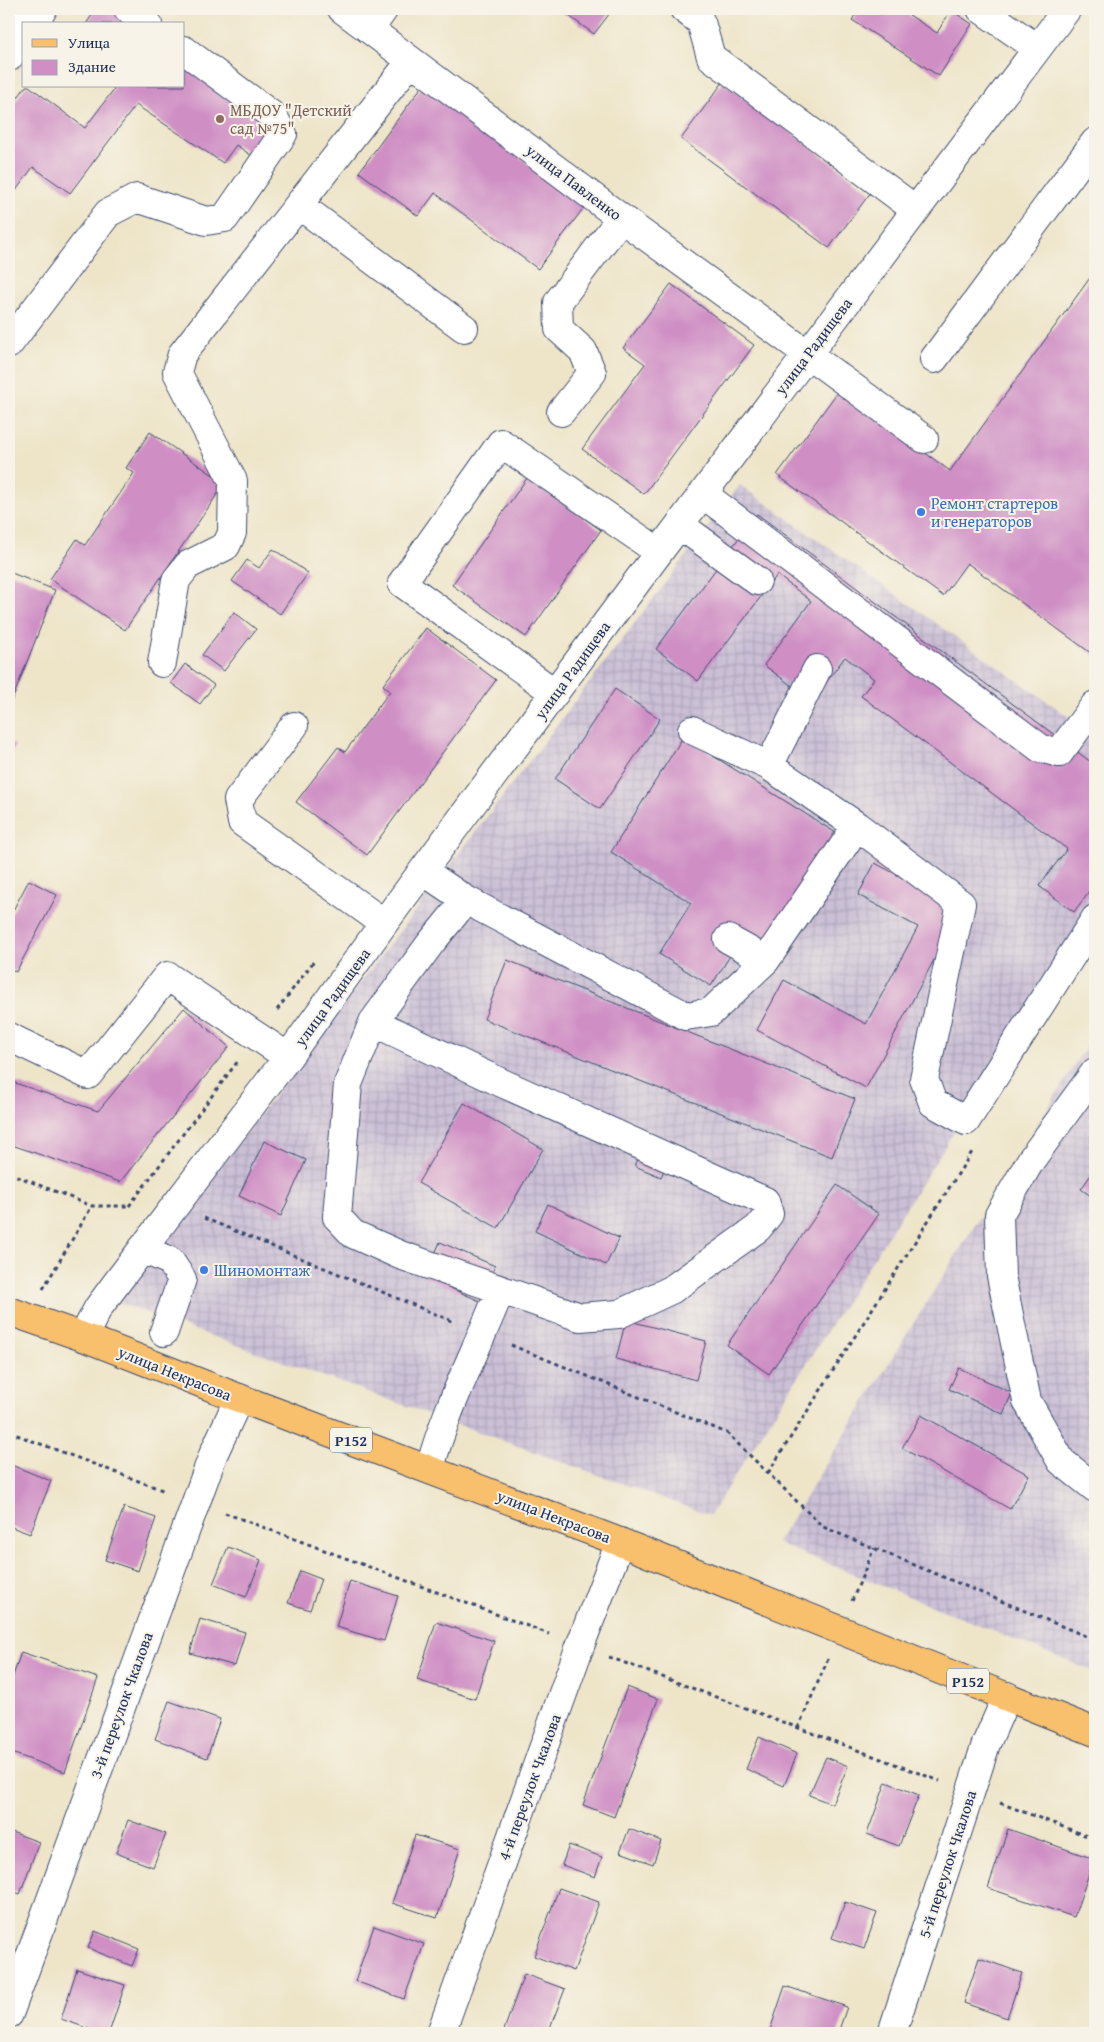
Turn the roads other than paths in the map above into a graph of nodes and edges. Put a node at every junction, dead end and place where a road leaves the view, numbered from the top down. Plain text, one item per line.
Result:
1 (43, 9) edge
2 (128, 9) edge
3 (342, 9) edge
4 (981, 9) edge
5 (1067, 9) edge
6 (699, 13) edge
7 (17, 18) edge
8 (377, 19) edge
9 (145, 22) edge
10 (1037, 48) junction
11 (185, 51) edge
12 (9, 57) edge
13 (412, 60) junction
14 (1095, 142) edge
15 (299, 205) junction
16 (916, 210) junction
17 (621, 218) junction
18 (464, 328) dead end
19 (9, 344) edge
20 (806, 354) junction
21 (934, 359) dead end
22 (561, 412) dead end
23 (924, 440) dead end
24 (703, 494) junction
25 (680, 525) junction
26 (659, 552) junction
27 (757, 581) dead end
28 (162, 663) dead end
29 (816, 669) dead end
30 (555, 693) junction
31 (1095, 705) edge
32 (294, 726) dead end
33 (692, 730) dead end
34 (769, 766) junction
35 (857, 826) junction
36 (423, 871) junction
37 (466, 900) junction
38 (1095, 918) edge
39 (384, 923) junction
40 (728, 939) dead end
41 (766, 960) junction
42 (373, 1022) junction
43 (9, 1037) edge
44 (288, 1057) junction
45 (1095, 1072) edge
46 (142, 1249) junction
47 (500, 1291) junction
48 (18, 1314) edge
49 (164, 1332) dead end
50 (83, 1336) junction
51 (239, 1398) junction
52 (430, 1468) junction
53 (1095, 1488) edge
54 (620, 1542) junction
55 (1006, 1696) junction
56 (1095, 1732) edge
57 (9, 2014) edge
58 (441, 2033) edge
59 (892, 2033) edge

1 - 7 street
2 - 9 street
3 - 8 street, улица Павленко
4 - 10 street
5 - 10 street, улица Радищева
6 - 16 street
7 - 12 street
8 - 13 street, улица Павленко
10 - 16 street, улица Радищева
11 - 19 street
13 - 15 street
13 - 17 street, улица Павленко
14 - 21 street
15 - 18 street
15 - 28 street
16 - 20 street, улица Радищева
17 - 20 street, улица Павленко
17 - 22 street
20 - 23 street, улица Павленко
20 - 24 street, улица Радищева
24 - 25 street, улица Радищева
24 - 31 street
25 - 26 street, улица Радищева
25 - 27 street
26 - 30 street, улица Радищева
26 - 30 street
29 - 34 street
30 - 36 street, улица Радищева
32 - 39 street
33 - 34 street
34 - 35 street
35 - 38 street
35 - 41 street
36 - 37 street
36 - 39 street, улица Радищева
37 - 41 street
37 - 42 street
39 - 44 street, улица Радищева
40 - 41 street
42 - 47 street
42 - 47 street
43 - 44 street
44 - 46 street, улица Радищева
45 - 53 street
46 - 49 street
46 - 50 street, улица Радищева
47 - 52 street
48 - 50 main road, улица Некрасова / Р152
50 - 51 main road, улица Некрасова / Р152
51 - 52 main road, улица Некрасова / Р152
51 - 57 street, 3-й переулок Чкалова
52 - 54 main road, улица Некрасова / Р152
54 - 55 main road, улица Некрасова / Р152
54 - 58 street, 4-й переулок Чкалова
55 - 56 main road, улица Некрасова / Р152
55 - 59 street, 5-й переулок Чкалова

